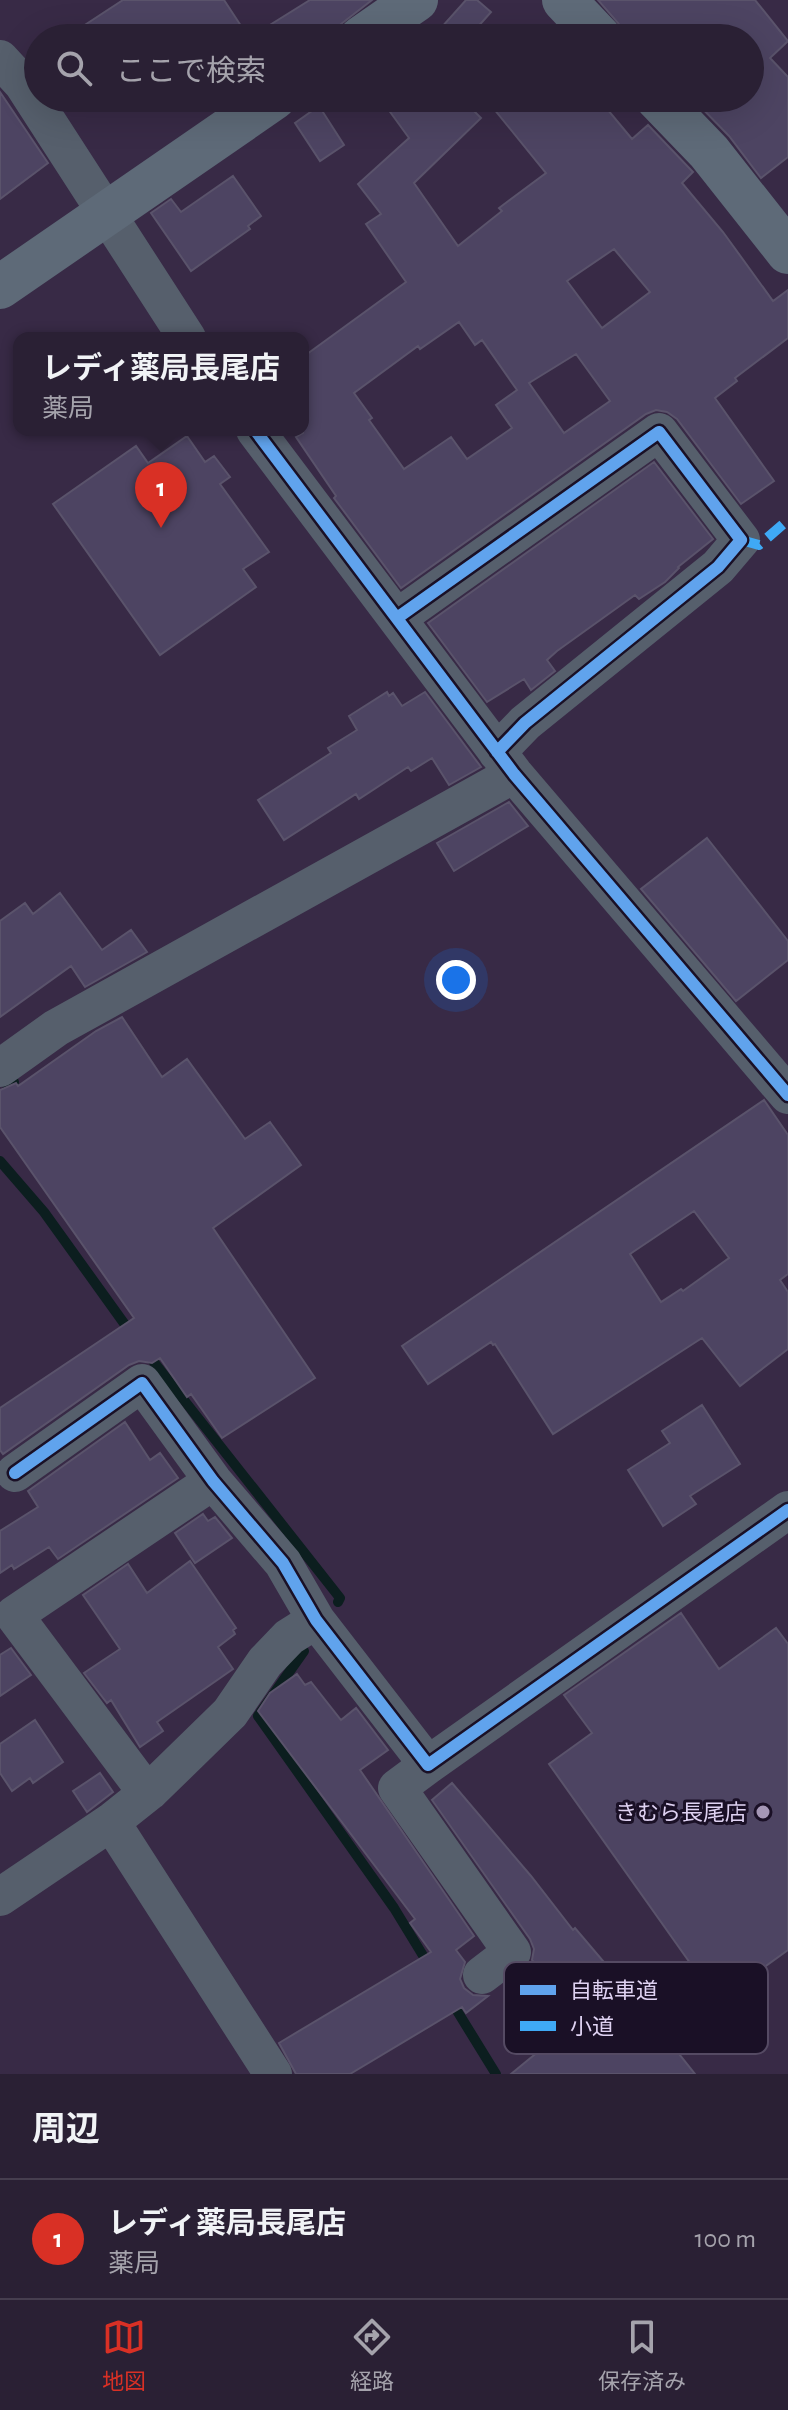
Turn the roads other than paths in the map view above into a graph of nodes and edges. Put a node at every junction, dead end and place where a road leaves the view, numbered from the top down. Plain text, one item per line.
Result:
1 (416, 0) edge
2 (564, 0) edge
3 (381, 24) edge
4 (587, 24) edge
5 (0, 59) edge
6 (24, 86) edge
7 (42, 112) edge
8 (254, 112) edge
9 (670, 112) edge
10 (109, 213) junction
11 (788, 252) edge
12 (0, 287) edge
13 (183, 332) edge
14 (260, 436) edge
15 (397, 618) junction
16 (506, 763) junction
17 (0, 1068) edge
18 (788, 1095) edge
19 (15, 1473) dead end
20 (213, 1481) junction
21 (788, 1510) edge
22 (316, 1620) junction
23 (428, 1765) junction
24 (150, 1791) junction
25 (111, 1822) junction
26 (0, 1897) edge
27 (482, 1975) dead end
28 (273, 2074) edge

1 - 3 street
2 - 4 street
5 - 6 street
7 - 10 street
8 - 10 street
9 - 11 street
10 - 12 street
10 - 13 street
14 - 15 street
15 - 16 street
15 - 16 street
16 - 17 street
16 - 18 street
19 - 20 street
20 - 22 street
20 - 24 street
21 - 23 street
22 - 23 street
22 - 24 street
23 - 27 street
24 - 25 street
25 - 26 street
25 - 28 street

